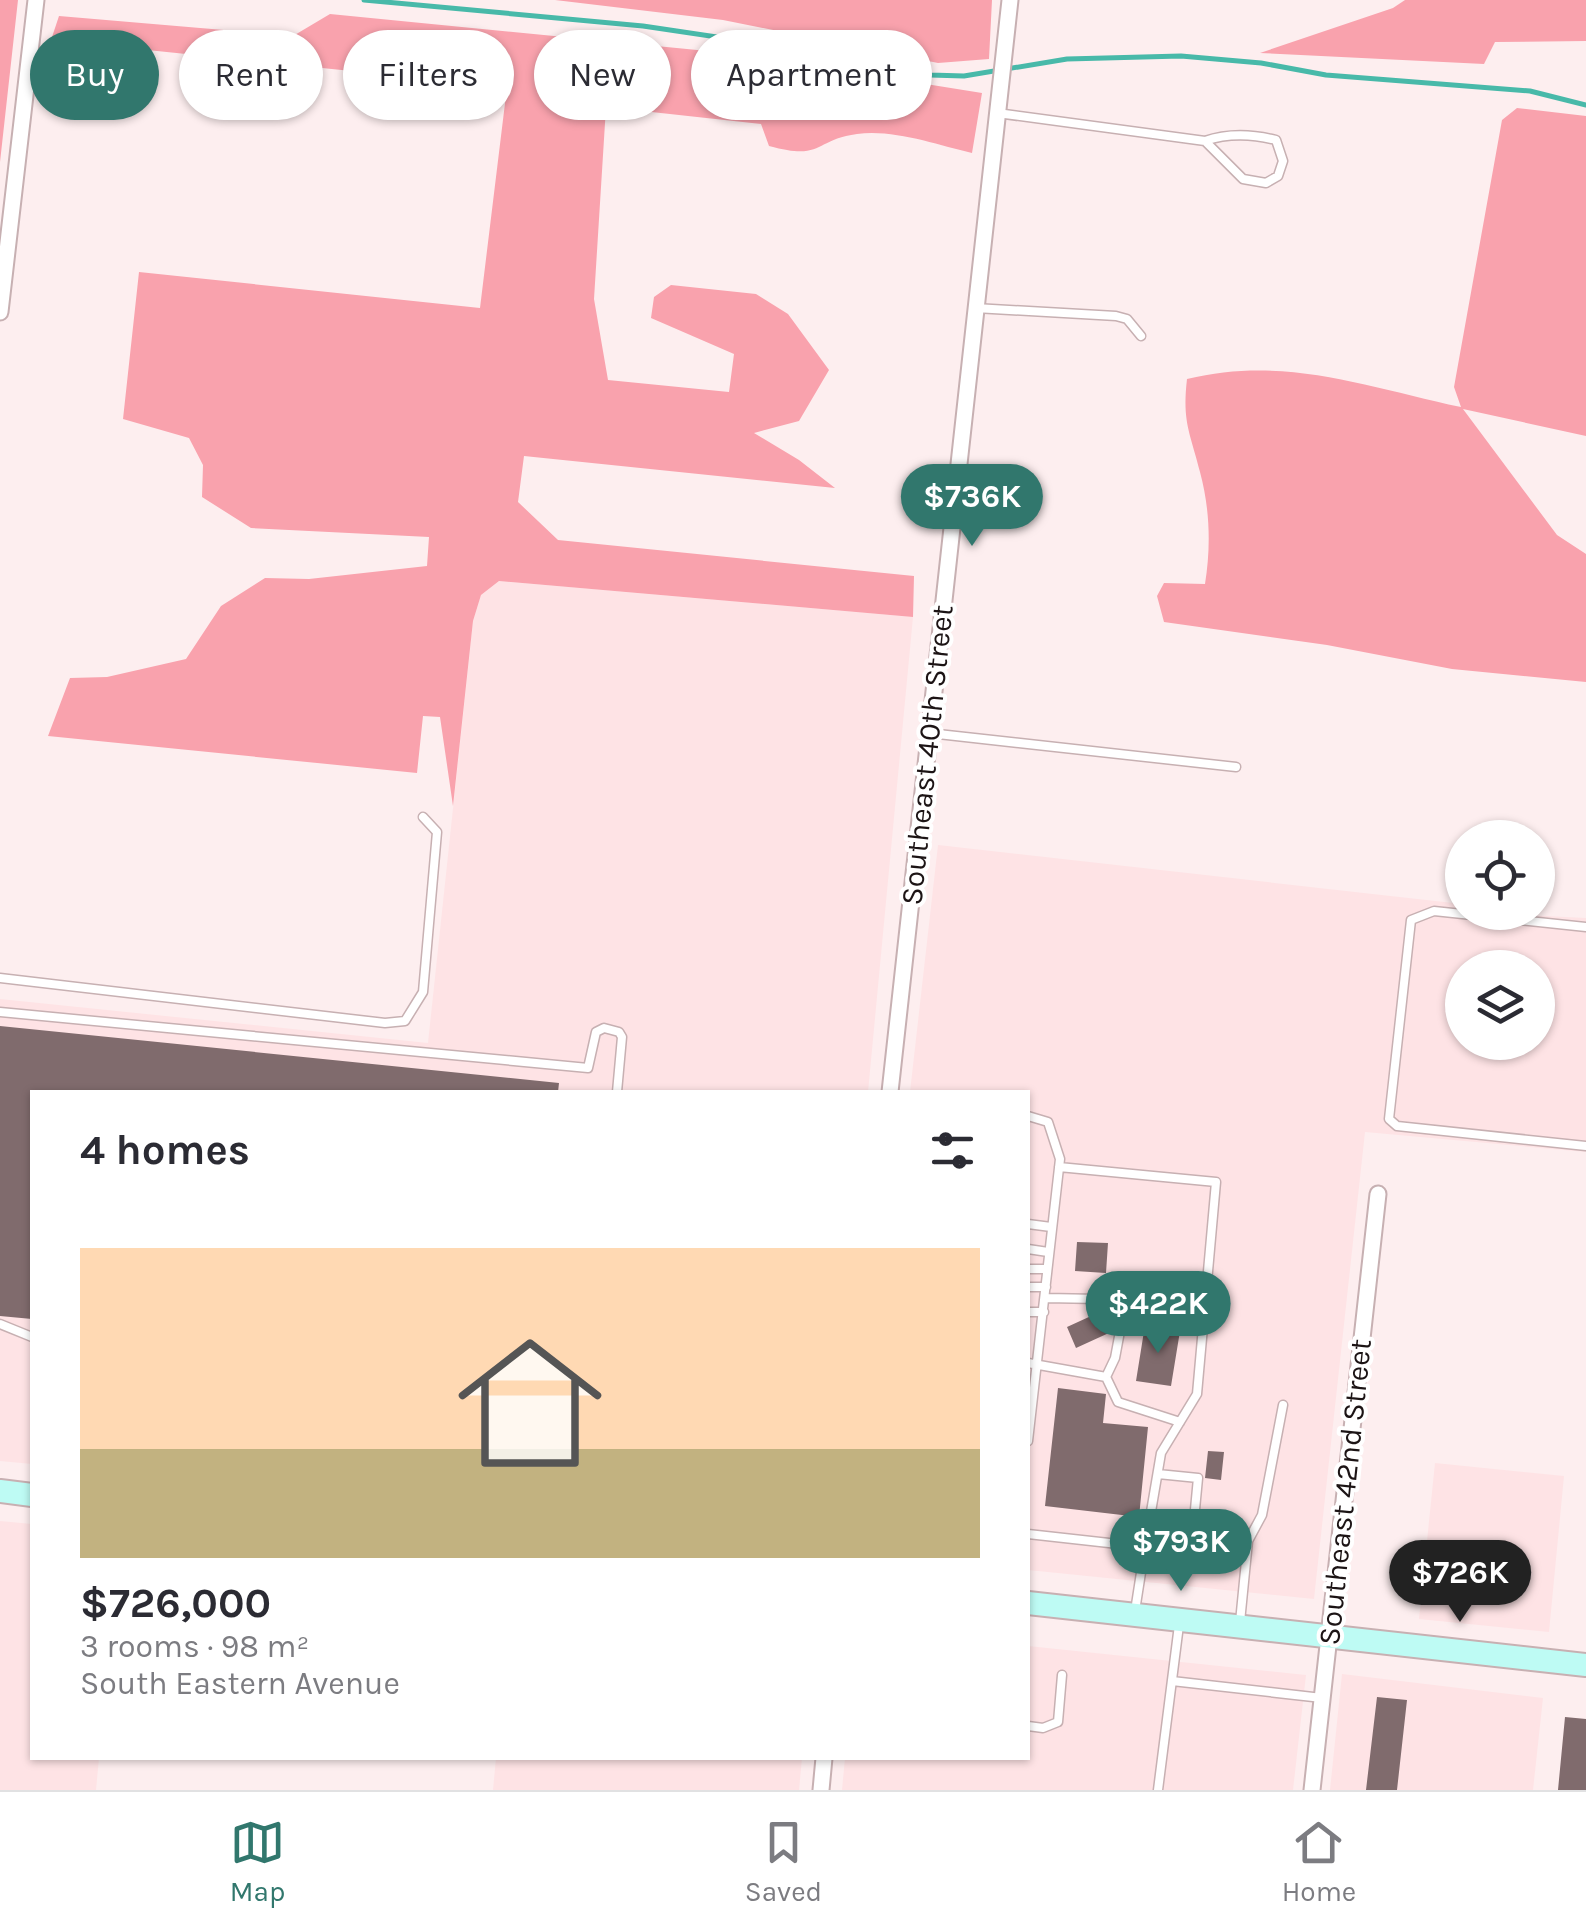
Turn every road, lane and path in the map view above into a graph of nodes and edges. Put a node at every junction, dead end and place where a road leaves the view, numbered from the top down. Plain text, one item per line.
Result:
1 (36, 0) edge
2 (1010, 0) edge
3 (998, 113) junction
4 (1205, 141) junction
5 (975, 308) junction
6 (0, 312) edge
7 (1141, 336) dead end
8 (929, 733) junction
9 (1236, 766) dead end
10 (423, 817) dead end
11 (1586, 927) edge
12 (0, 978) edge
13 (0, 1012) edge
14 (617, 1090) edge
15 (890, 1090) edge
16 (1030, 1117) edge
17 (1586, 1146) edge
18 (1059, 1167) junction
19 (1378, 1194) dead end
20 (1030, 1224) edge
21 (1051, 1227) junction
22 (1030, 1249) edge
23 (1048, 1252) junction
24 (1030, 1269) edge
25 (1046, 1270) junction
26 (1030, 1287) edge
27 (1046, 1287) junction
28 (1046, 1298) junction
29 (1126, 1300) junction
30 (1205, 1301) junction
31 (1030, 1312) edge
32 (1044, 1312) junction
33 (0, 1324) edge
34 (30, 1336) edge
35 (1030, 1363) edge
36 (1038, 1364) junction
37 (1106, 1377) junction
38 (1283, 1405) dead end
39 (1030, 1420) edge
40 (1180, 1422) junction
41 (1158, 1474) junction
42 (0, 1491) edge
43 (30, 1494) edge
44 (1030, 1534) edge
45 (1145, 1546) junction
46 (1190, 1562) dead end
47 (1030, 1603) edge
48 (1135, 1615) junction
49 (1179, 1620) junction
50 (1240, 1627) junction
51 (1329, 1637) junction
52 (1586, 1664) edge
53 (1062, 1675) dead end
54 (1172, 1681) junction
55 (1322, 1698) junction
56 (1030, 1726) edge
57 (824, 1760) edge
58 (821, 1790) edge
59 (1158, 1790) edge
60 (1312, 1790) edge

1 - 6 street
2 - 3 street, Southeast 40th Street
3 - 4 lane
3 - 5 street, Southeast 40th Street
4 - 4 lane
5 - 7 lane
5 - 8 street, Southeast 40th Street
8 - 9 lane
8 - 15 street, Southeast 40th Street
10 - 12 lane
11 - 17 lane
13 - 14 lane
16 - 18 lane
18 - 21 lane
18 - 30 lane
19 - 51 street, Southeast 42nd Street
20 - 21 lane
21 - 23 lane
22 - 23 lane
23 - 25 lane
24 - 25 lane
25 - 27 lane
26 - 27 lane
27 - 28 lane
28 - 29 lane
28 - 32 lane
29 - 30 lane
29 - 37 lane
30 - 40 lane
31 - 32 lane
32 - 36 lane
33 - 34 lane
35 - 36 lane
36 - 37 lane
36 - 39 lane
37 - 40 lane
38 - 50 lane
40 - 41 lane
41 - 45 lane
41 - 46 lane
42 - 43 main road
44 - 45 lane
45 - 48 lane
47 - 48 main road
48 - 49 main road
49 - 50 main road
49 - 54 lane
50 - 51 main road
51 - 52 main road
51 - 55 street, Southeast 42nd Street
53 - 56 lane
54 - 55 lane
54 - 59 lane
55 - 60 street, Southeast 42nd Street
57 - 58 street

